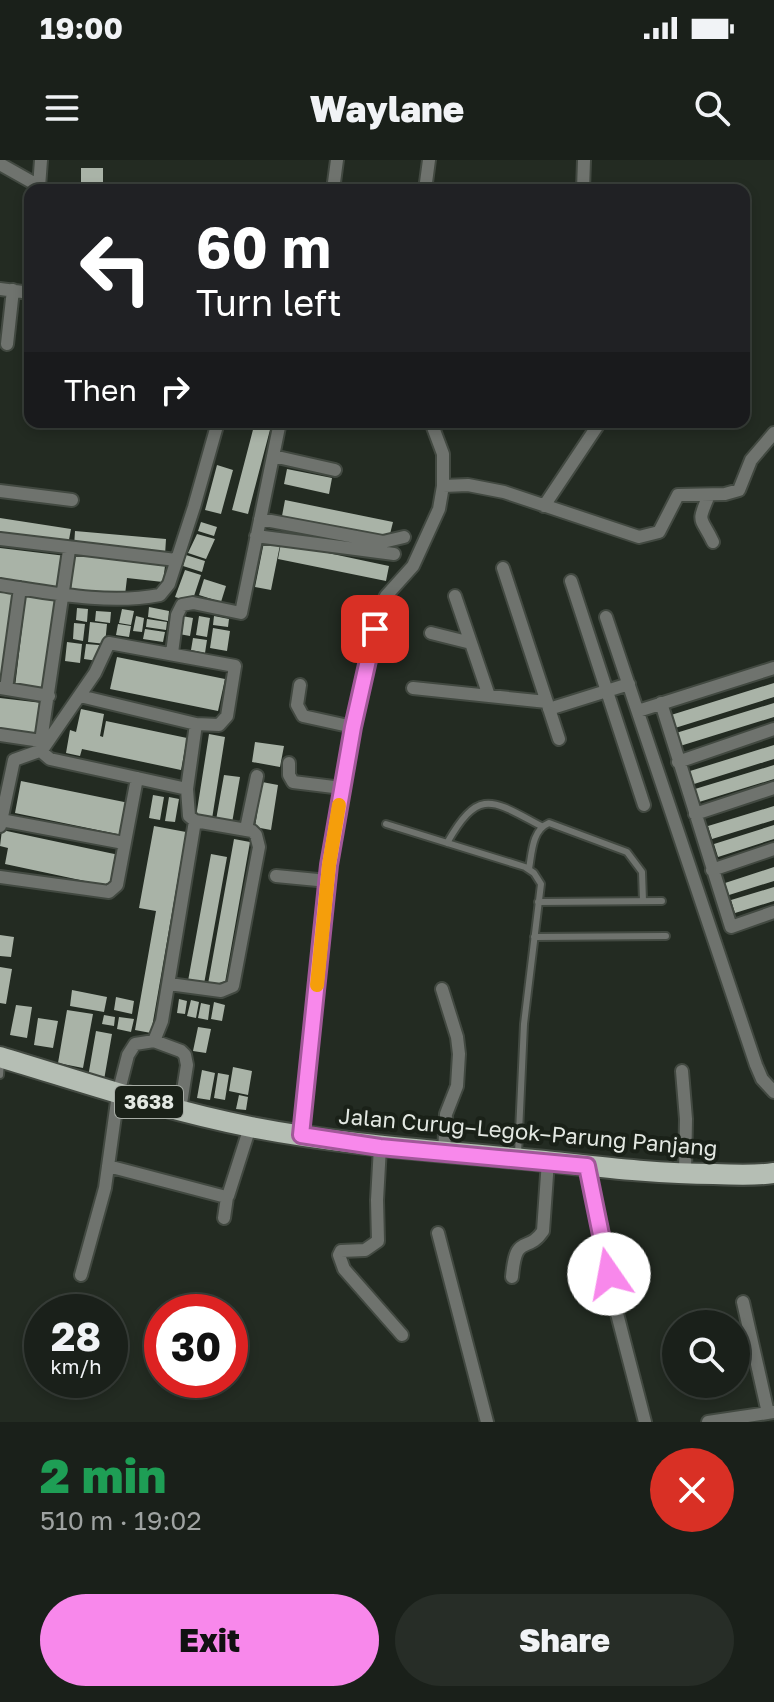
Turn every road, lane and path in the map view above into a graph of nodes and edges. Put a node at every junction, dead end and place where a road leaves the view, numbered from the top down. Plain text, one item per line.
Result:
1 (41, 160) edge
2 (337, 160) edge
3 (429, 160) edge
4 (584, 160) edge
5 (0, 164) edge
6 (34, 184) edge
7 (43, 184) edge
8 (334, 184) edge
9 (426, 184) edge
10 (583, 184) edge
11 (6, 290) edge
12 (7, 344) dead end
13 (216, 428) edge
14 (279, 428) edge
15 (433, 428) edge
16 (596, 428) edge
17 (774, 433) edge
18 (273, 456) junction
19 (335, 470) dead end
20 (443, 486) junction
21 (0, 491) edge
22 (709, 495) junction
23 (72, 500) dead end
24 (544, 506) junction
25 (258, 527) junction
26 (404, 537) dead end
27 (0, 539) edge
28 (713, 542) dead end
29 (69, 550) junction
30 (394, 554) dead end
31 (176, 560) junction
32 (503, 568) dead end
33 (571, 581) dead end
34 (0, 585) edge
35 (20, 588) junction
36 (64, 595) junction
37 (455, 596) dead end
38 (606, 617) dead end
39 (431, 633) dead end
40 (471, 643) junction
41 (172, 653) junction
42 (774, 668) edge
43 (629, 684) junction
44 (300, 685) dead end
45 (413, 688) dead end
46 (3, 689) edge
47 (607, 691) junction
48 (49, 696) junction
49 (80, 696) junction
50 (489, 696) junction
51 (661, 703) junction
52 (548, 706) junction
53 (638, 711) junction
54 (196, 724) junction
55 (353, 727) junction
56 (774, 729) edge
57 (0, 735) edge
58 (559, 739) dead end
59 (42, 745) junction
60 (678, 762) junction
61 (289, 763) dead end
62 (257, 776) dead end
63 (137, 778) junction
64 (342, 788) junction
65 (774, 788) edge
66 (187, 789) junction
67 (644, 805) dead end
68 (695, 814) junction
69 (195, 821) junction
70 (1, 823) edge
71 (386, 824) dead end
72 (541, 826) junction
73 (246, 829) junction
74 (124, 843) junction
75 (447, 843) junction
76 (774, 849) edge
77 (529, 869) junction
78 (712, 870) junction
79 (276, 876) dead end
80 (0, 877) edge
81 (328, 881) junction
82 (643, 901) junction
83 (662, 901) dead end
84 (538, 902) junction
85 (774, 912) edge
86 (666, 936) dead end
87 (534, 937) junction
88 (169, 984) junction
89 (442, 989) dead end
90 (154, 1041) junction
91 (0, 1058) edge
92 (682, 1071) dead end
93 (0, 1075) edge
94 (774, 1092) edge
95 (118, 1094) junction
96 (180, 1110) junction
97 (250, 1127) junction
98 (301, 1135) junction
99 (380, 1147) junction
100 (444, 1153) junction
101 (518, 1158) junction
102 (548, 1161) junction
103 (108, 1166) junction
104 (587, 1166) junction
105 (685, 1173) junction
106 (774, 1173) edge
107 (227, 1197) junction
108 (224, 1218) dead end
109 (438, 1233) dead end
110 (81, 1275) dead end
111 (512, 1277) dead end
112 (743, 1302) dead end
113 (402, 1335) dead end
114 (771, 1412) edge
115 (487, 1422) edge
116 (645, 1422) edge
117 (708, 1422) edge

1 - 7 street
2 - 8 street
3 - 9 street
4 - 10 street
5 - 6 street
11 - 12 street
13 - 31 street
14 - 18 street
15 - 20 street
16 - 24 street
17 - 22 street
18 - 19 street
18 - 25 street
20 - 24 street
20 - 55 street
21 - 23 street
22 - 24 street
22 - 28 street
25 - 26 street
25 - 30 street
25 - 41 street
27 - 29 street
29 - 31 street
29 - 36 street
31 - 36 street
32 - 52 street
33 - 47 street
34 - 35 street
35 - 36 street
35 - 46 street
36 - 48 street
37 - 40 street
38 - 43 street
39 - 40 street
40 - 50 street
41 - 49 street
41 - 54 street
42 - 51 street
43 - 47 street
43 - 53 street
44 - 55 street
45 - 50 street
46 - 48 street
47 - 52 street
47 - 67 street
48 - 59 street
49 - 54 street
49 - 59 street
50 - 52 street
51 - 53 street
51 - 60 street
52 - 58 street
53 - 94 street
54 - 66 street
55 - 64 street
56 - 60 street
57 - 59 street
59 - 63 street
59 - 70 street
60 - 68 street
61 - 64 street
62 - 73 street
63 - 66 street
63 - 74 street
64 - 81 street
65 - 68 street
66 - 69 street
68 - 78 street
69 - 73 street
69 - 88 street
70 - 74 street
71 - 75 lane
72 - 75 lane
72 - 77 lane
72 - 82 lane
73 - 88 street
74 - 80 street
75 - 77 lane
76 - 78 street
77 - 84 lane
78 - 85 street
79 - 81 street
81 - 98 street
82 - 83 lane
82 - 84 lane
84 - 87 lane
86 - 87 lane
87 - 101 lane
88 - 90 street
89 - 100 street
90 - 95 street
90 - 96 street
91 - 93 lane
91 - 95 main road, Jalan Curug–Legok–Parung Panjang / 3638
92 - 105 street
95 - 96 main road, Jalan Curug–Legok–Parung Panjang / 3638
95 - 103 street
96 - 97 main road, Jalan Curug–Legok–Parung Panjang / 3638
97 - 98 main road, Jalan Curug–Legok–Parung Panjang / 3638
97 - 107 street
98 - 99 main road, Jalan Curug–Legok–Parung Panjang / 3638
99 - 100 main road, Jalan Curug–Legok–Parung Panjang / 3638
99 - 113 street
100 - 101 main road, Jalan Curug–Legok–Parung Panjang / 3638
101 - 102 main road, Jalan Curug–Legok–Parung Panjang / 3638
102 - 104 main road, Jalan Curug–Legok–Parung Panjang / 3638
102 - 111 street
103 - 107 street
103 - 110 street
104 - 105 main road, Jalan Curug–Legok–Parung Panjang / 3638
104 - 116 street
105 - 106 main road, Jalan Curug–Legok–Parung Panjang / 3638
107 - 108 street
109 - 115 street
112 - 114 street
114 - 117 street

